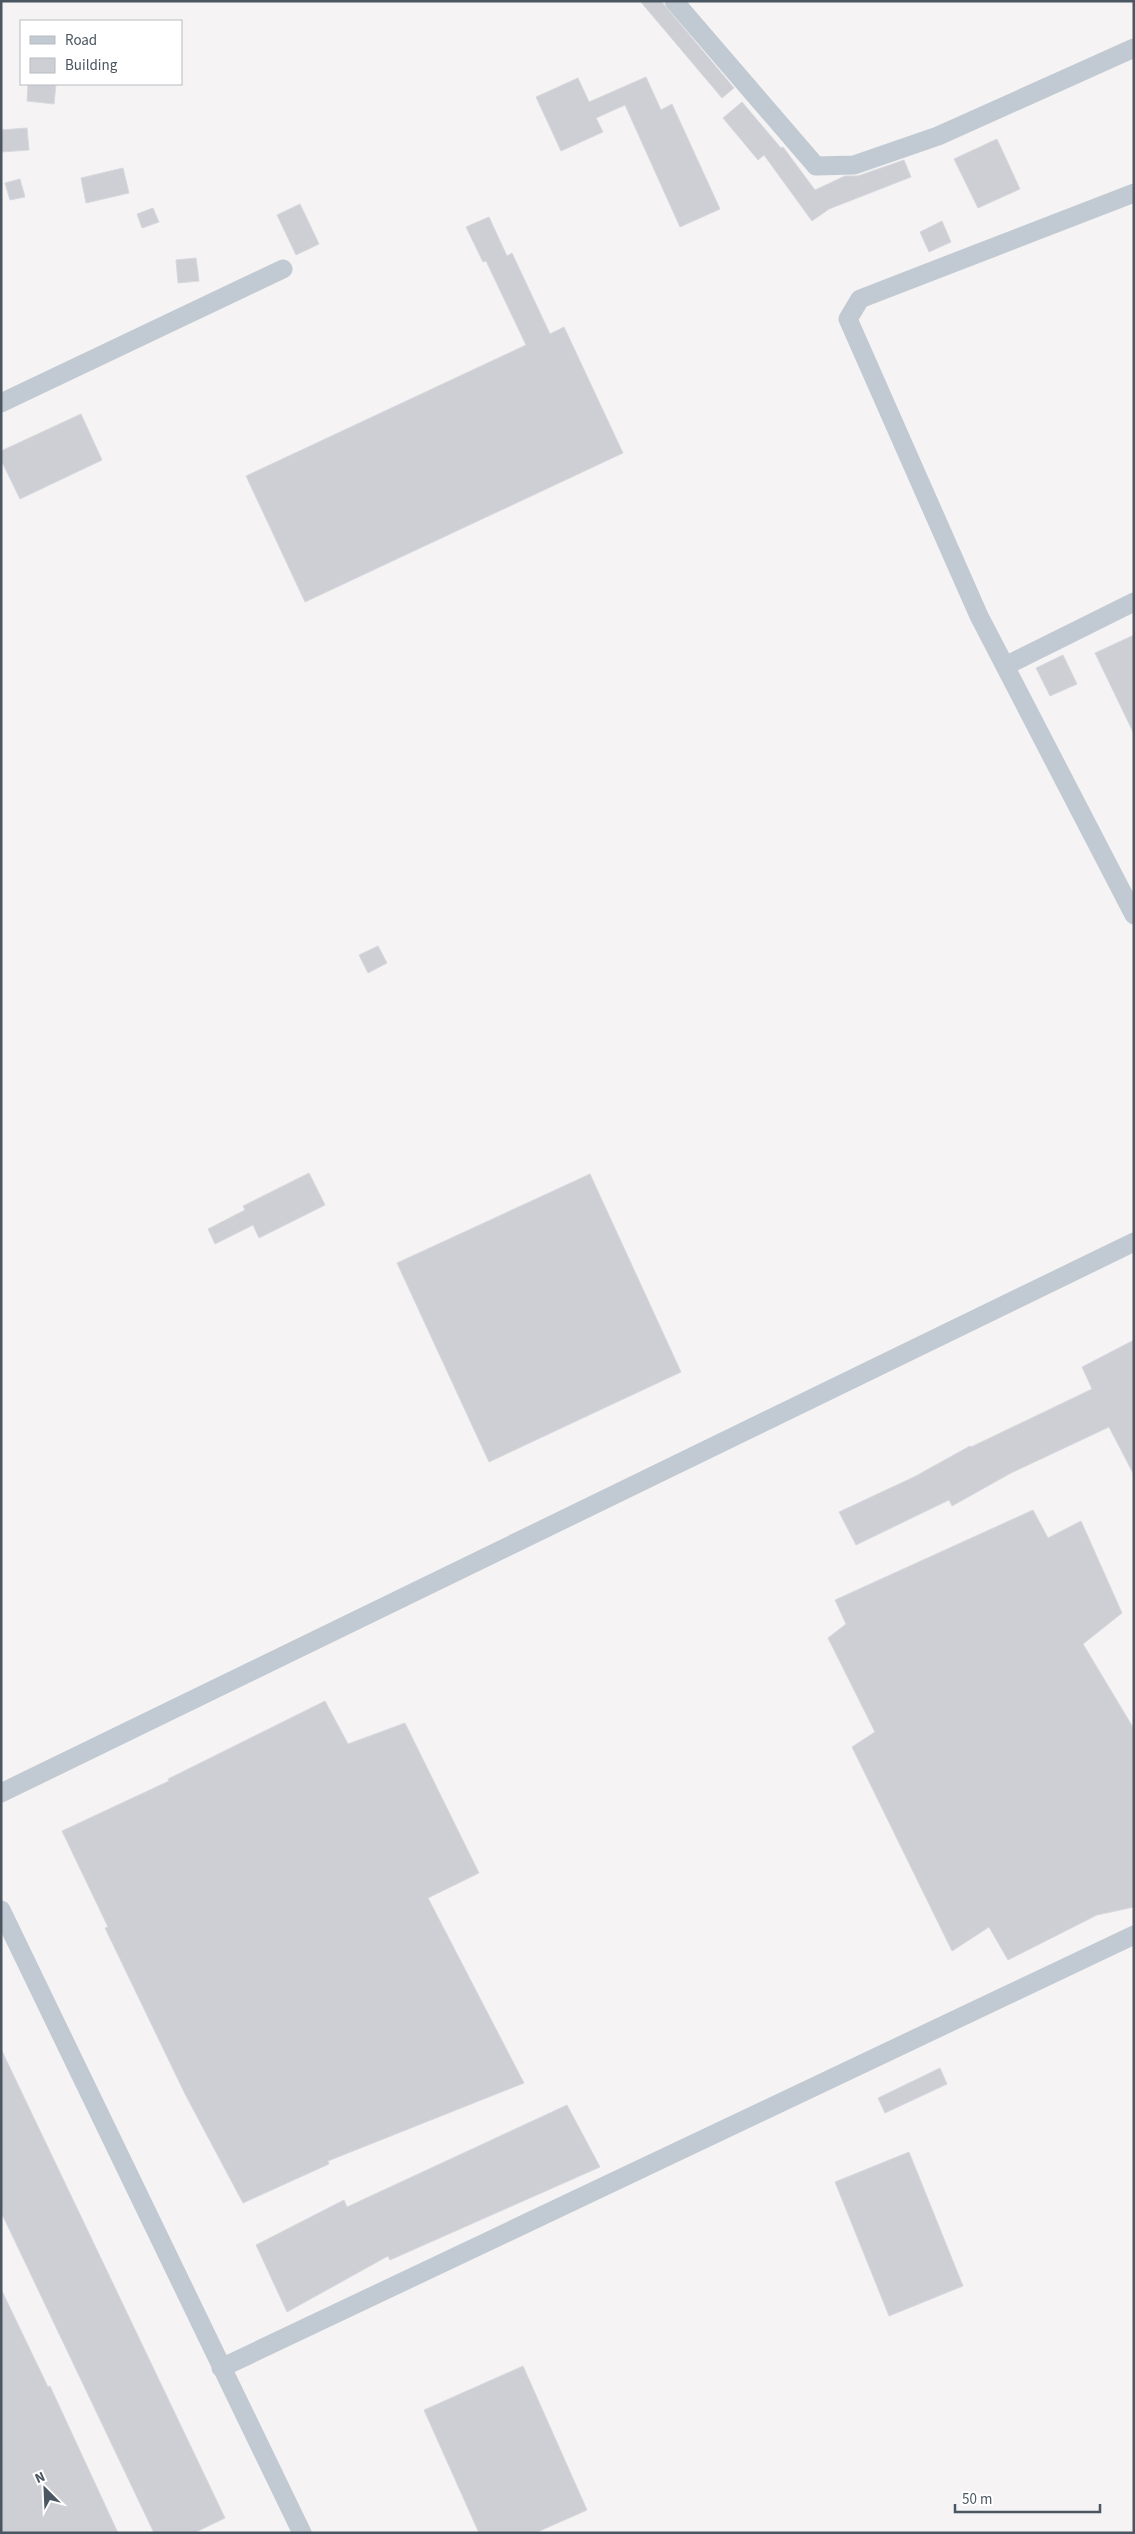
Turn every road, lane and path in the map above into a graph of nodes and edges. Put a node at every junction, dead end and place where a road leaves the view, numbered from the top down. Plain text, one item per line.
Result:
1 (674, 1) edge
2 (1134, 48) edge
3 (1134, 193) edge
4 (283, 269) dead end
5 (1, 403) edge
6 (1134, 602) edge
7 (1005, 666) junction
8 (1134, 915) edge
9 (1134, 1242) edge
10 (1, 1793) edge
11 (1, 1910) edge
12 (1134, 1935) edge
13 (221, 2368) junction
14 (302, 2533) edge

1 - 2 street
3 - 7 street
4 - 5 street
6 - 7 street
7 - 8 street
9 - 10 street
11 - 13 street
12 - 13 street
13 - 14 street

